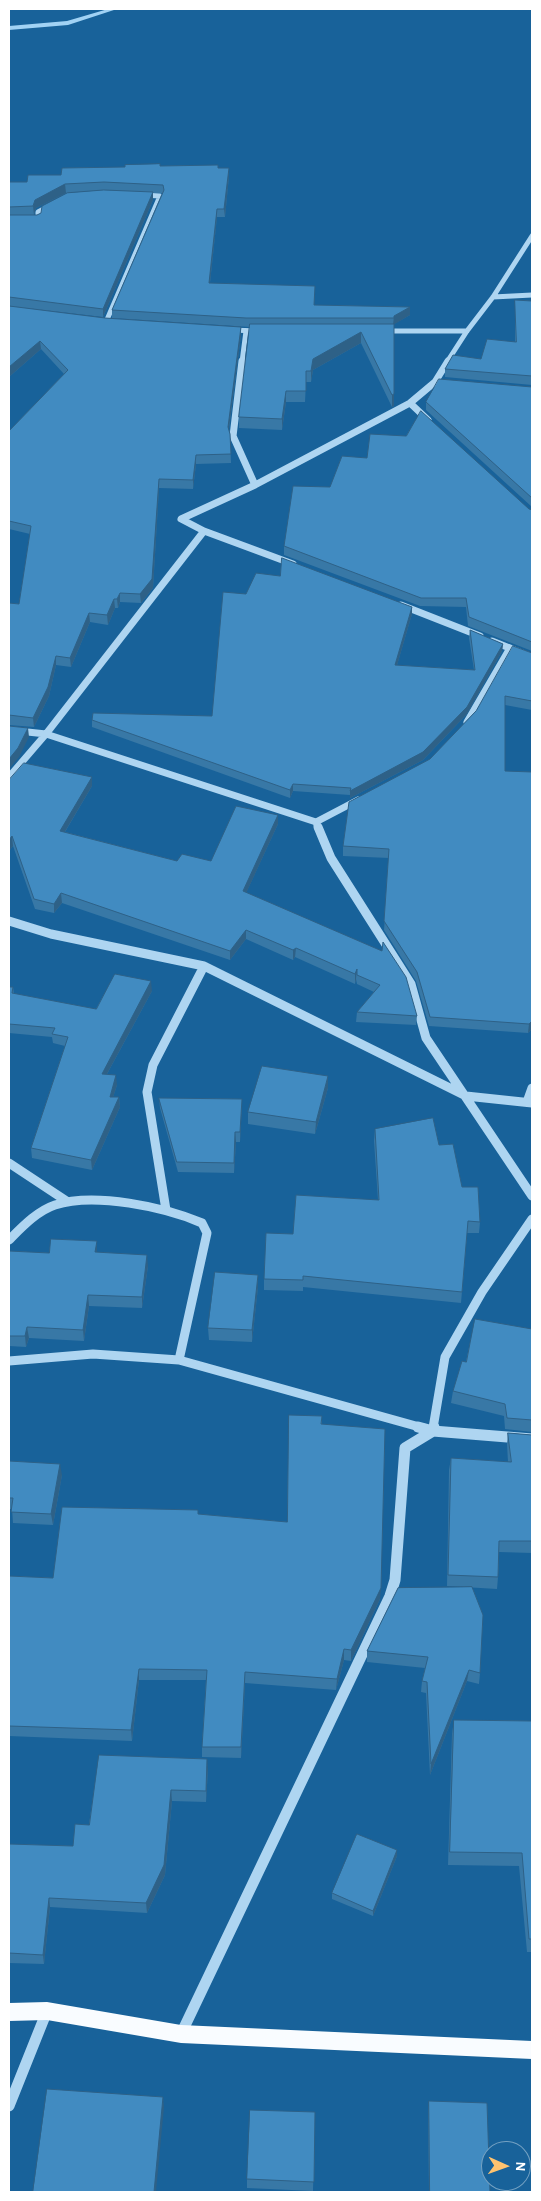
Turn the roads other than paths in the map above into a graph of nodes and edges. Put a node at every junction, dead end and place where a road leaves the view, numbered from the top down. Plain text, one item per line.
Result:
1 (130, 195) edge
2 (58, 201) edge
3 (9, 219) edge
4 (532, 236) edge
5 (532, 295) edge
6 (493, 297) junction
7 (96, 320) edge
8 (106, 322) junction
9 (116, 322) edge
10 (226, 330) edge
11 (246, 331) junction
12 (265, 331) edge
13 (371, 331) edge
14 (467, 331) junction
15 (435, 382) junction
16 (445, 383) edge
17 (410, 403) junction
18 (431, 422) edge
19 (255, 485) junction
20 (204, 531) junction
21 (305, 568) edge
22 (396, 602) edge
23 (510, 648) junction
24 (532, 656) edge
25 (9, 730) edge
26 (458, 730) edge
27 (46, 734) junction
28 (9, 777) edge
29 (367, 795) edge
30 (316, 822) junction
31 (9, 921) edge
32 (204, 966) junction
33 (532, 1088) edge
34 (466, 1096) junction
35 (530, 1102) edge
36 (9, 1163) edge
37 (528, 1181) edge
38 (532, 1196) edge
39 (68, 1202) junction
40 (166, 1210) junction
41 (532, 1219) edge
42 (9, 1240) edge
43 (179, 1360) junction
44 (9, 1361) edge
45 (433, 1431) junction
46 (532, 1439) edge
47 (47, 2011) junction
48 (9, 2012) edge
49 (181, 2034) junction
50 (532, 2050) edge
51 (9, 2106) edge

1 - 8 street
2 - 3 street
4 - 6 street
5 - 6 street
6 - 14 street
7 - 8 street
8 - 9 street
10 - 11 street
11 - 12 street
11 - 19 street
13 - 14 street
14 - 15 street
15 - 16 street
15 - 17 street
17 - 18 street
17 - 19 street
19 - 20 street
20 - 21 street
20 - 27 street
22 - 23 street
23 - 24 street
23 - 26 street
25 - 27 street
27 - 28 street
27 - 30 street
29 - 30 street
30 - 34 street
31 - 32 street
32 - 34 street
32 - 40 street
33 - 35 street
34 - 35 street
34 - 37 street
36 - 39 street
37 - 38 street
39 - 40 street
39 - 42 street
40 - 43 street
41 - 45 street
43 - 44 street
43 - 45 street
45 - 46 street
45 - 49 street
47 - 48 main road
47 - 49 main road
47 - 51 street
49 - 50 main road

